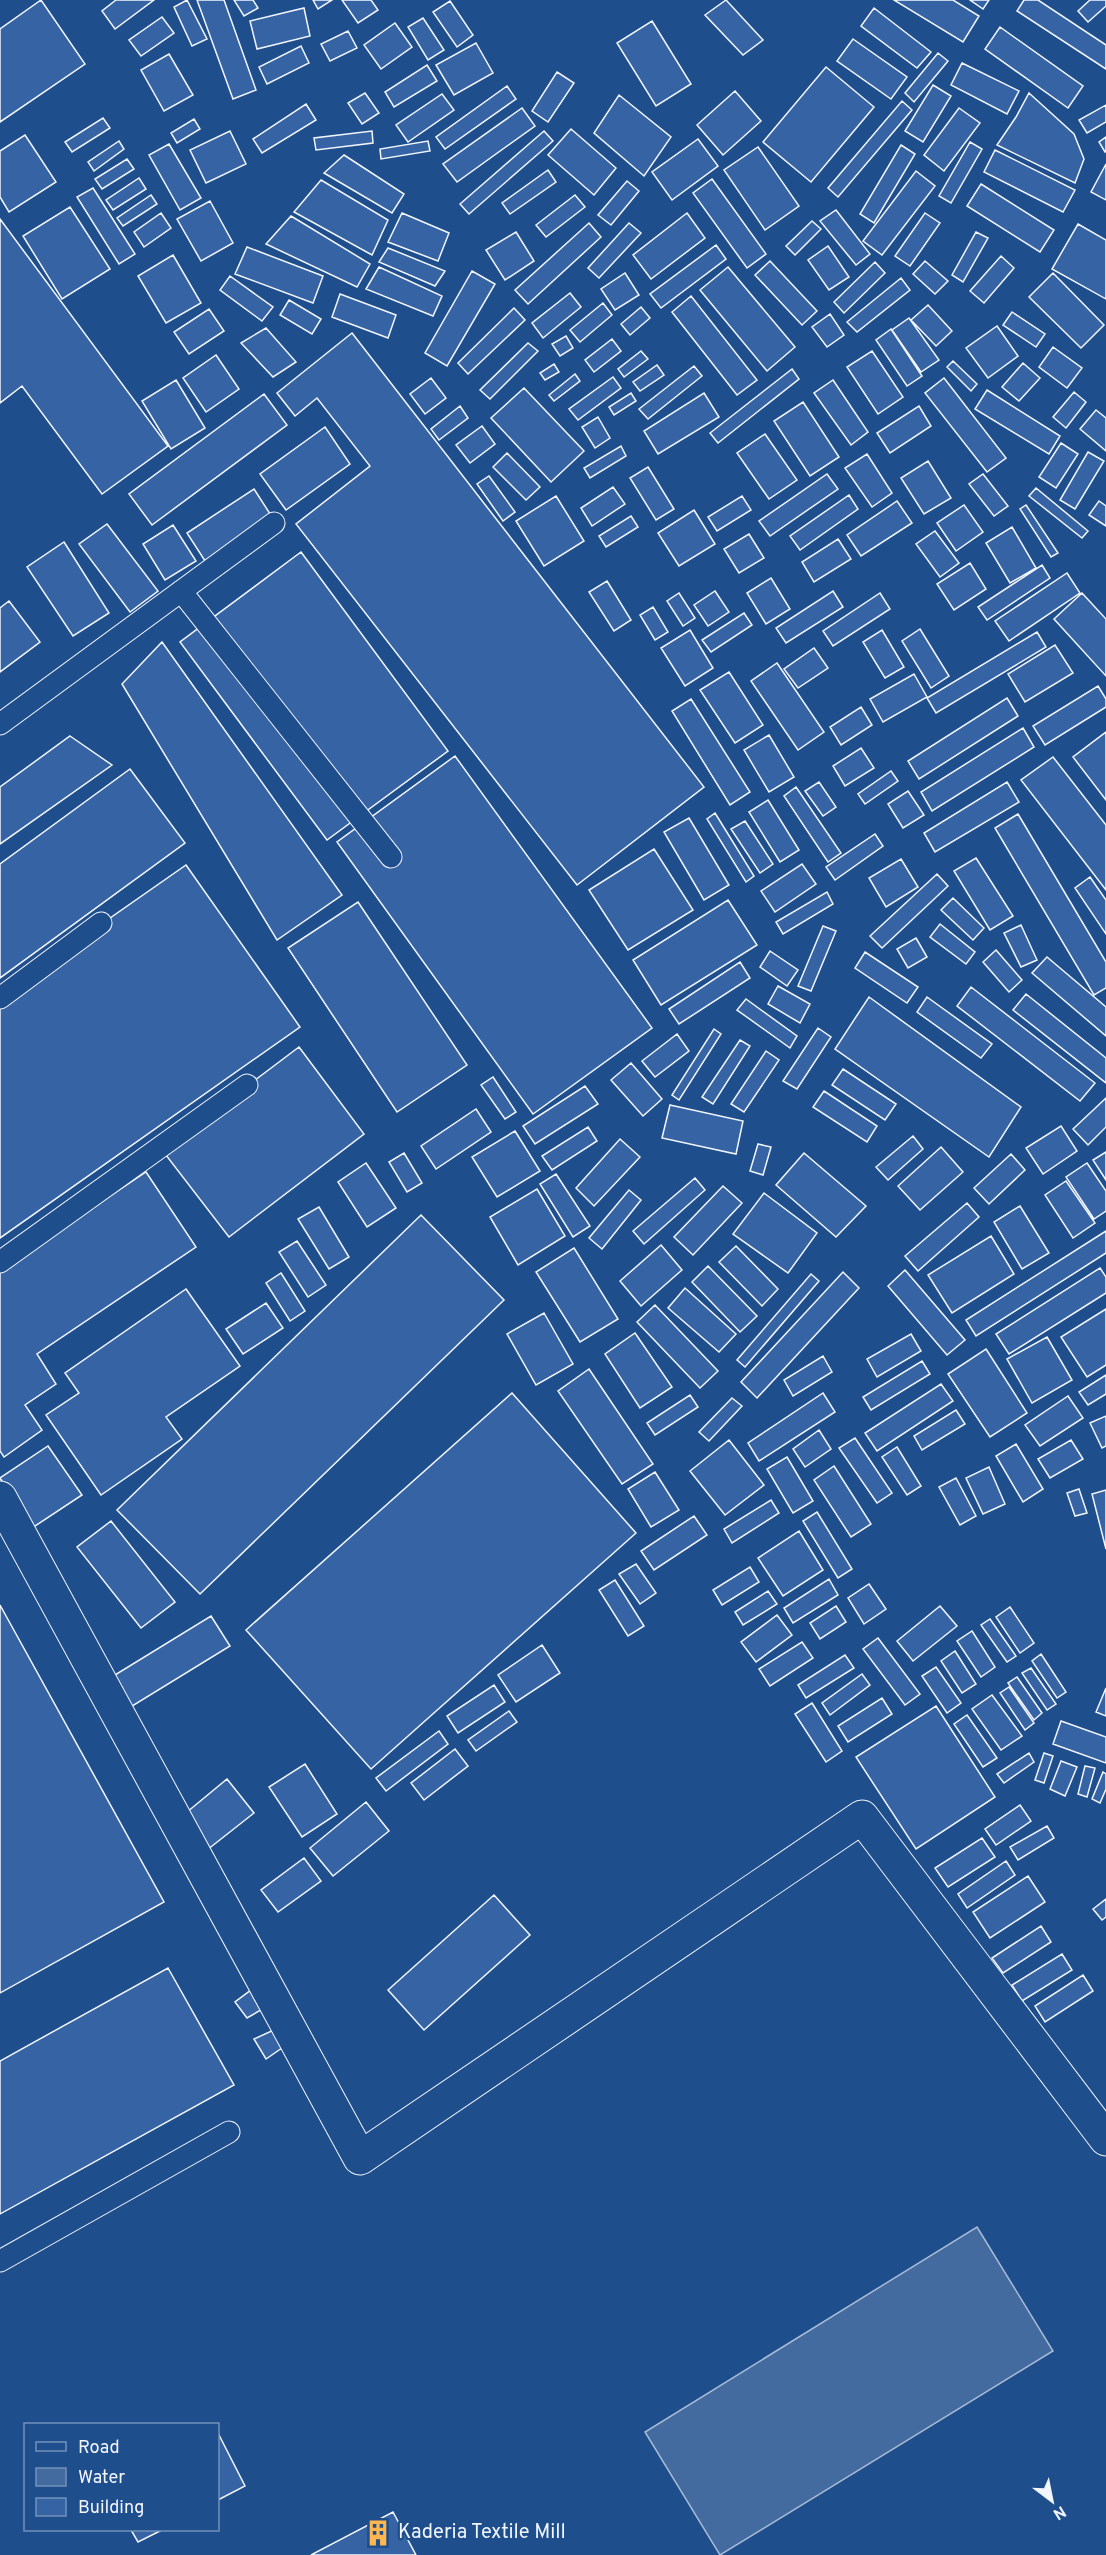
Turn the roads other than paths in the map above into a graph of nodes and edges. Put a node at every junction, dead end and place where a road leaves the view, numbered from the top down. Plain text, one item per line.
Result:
1 (274, 523) dead end
2 (181, 591) junction
3 (0, 724) edge
4 (391, 857) dead end
5 (101, 923) dead end
6 (0, 998) edge
7 (247, 1085) dead end
8 (0, 1262) edge
9 (0, 1498) edge
10 (230, 2132) dead end
11 (1106, 2139) edge
12 (0, 2261) edge

1 - 2 lane
2 - 3 lane
2 - 4 lane
5 - 6 lane
7 - 8 lane
9 - 11 street
10 - 12 lane

